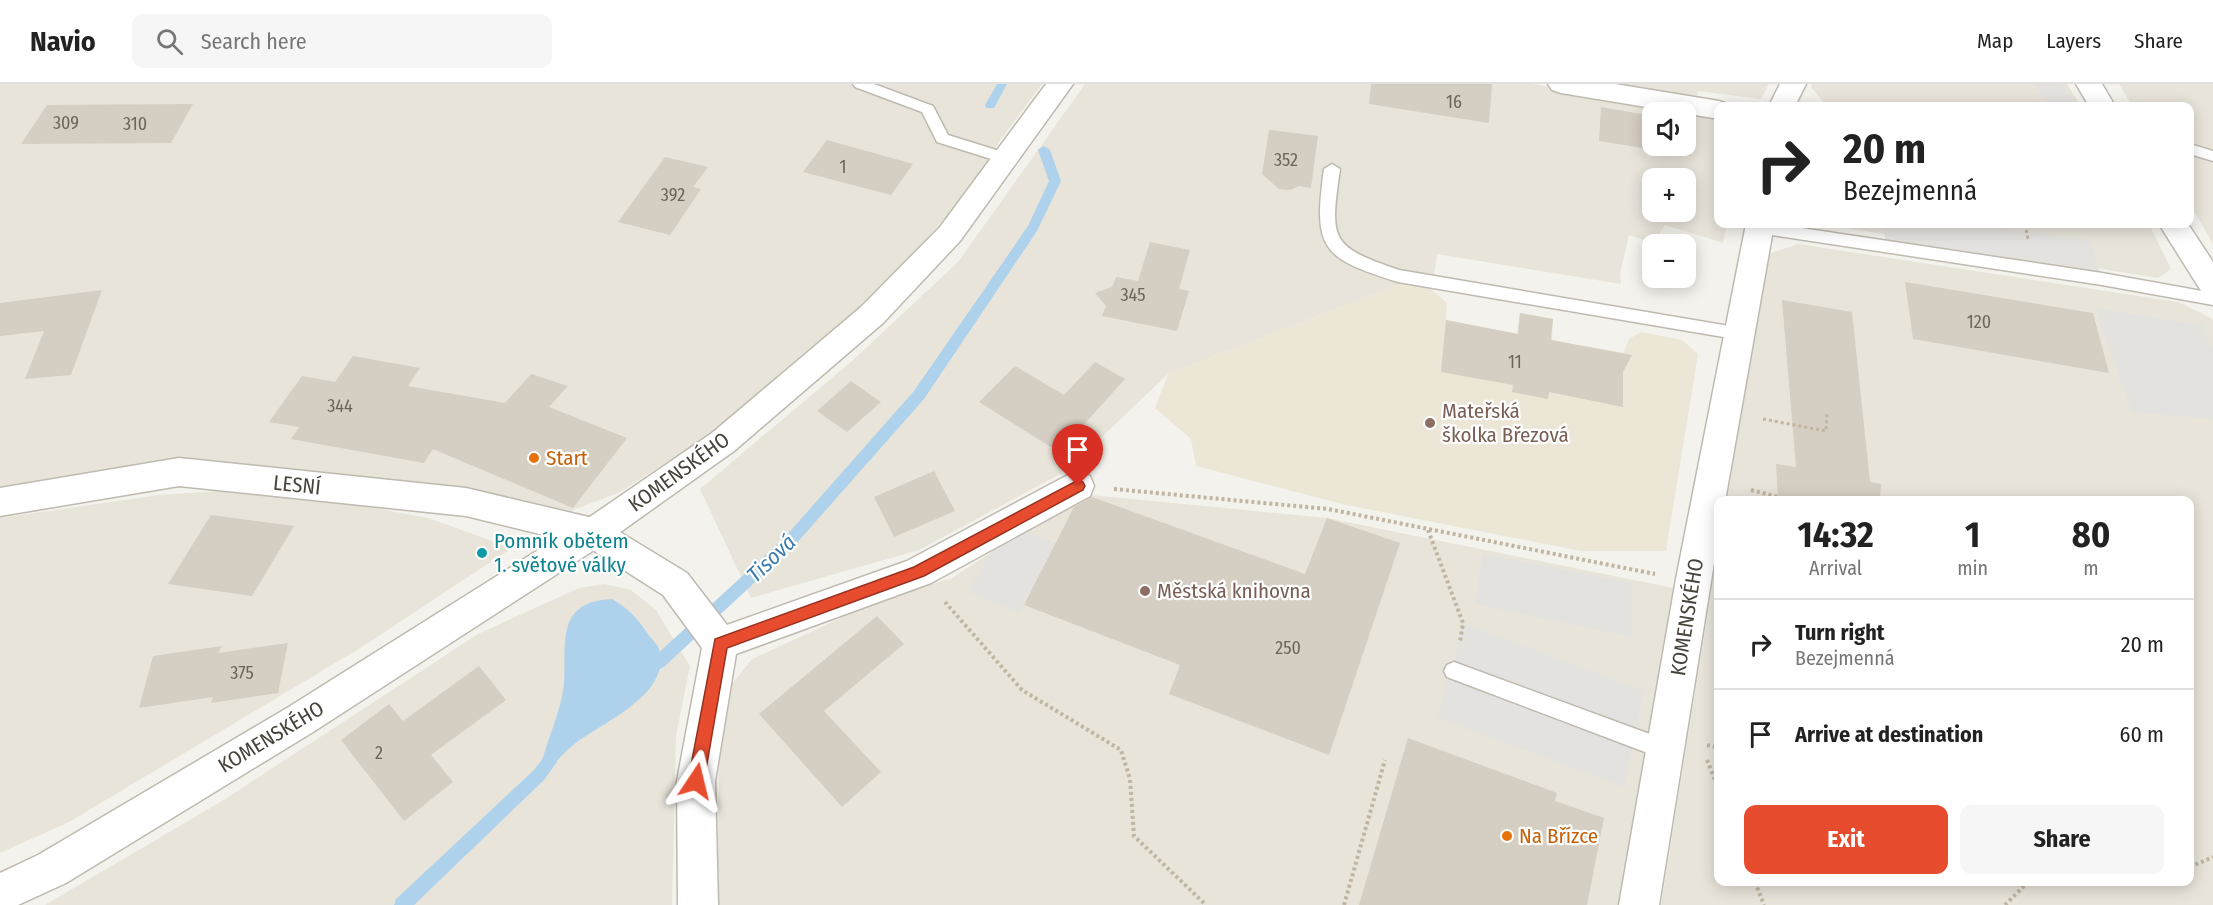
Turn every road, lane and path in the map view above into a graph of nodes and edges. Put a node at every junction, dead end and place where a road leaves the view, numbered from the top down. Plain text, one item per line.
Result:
1 (860, 84) edge
2 (1060, 84) edge
3 (1561, 84) edge
4 (1793, 84) edge
5 (2089, 84) edge
6 (1784, 102) edge
7 (2100, 102) edge
8 (1714, 109) edge
9 (2194, 150) edge
10 (2213, 156) edge
11 (1004, 158) junction
12 (1332, 169) dead end
13 (1759, 228) edge
14 (1779, 228) edge
15 (2176, 228) edge
16 (2209, 276) edge
17 (2213, 299) edge
18 (1741, 334) junction
19 (1827, 413) dead end
20 (1761, 419) dead end
21 (1078, 486) joint
22 (1748, 490) dead end
23 (1774, 496) edge
24 (0, 502) edge
25 (1428, 529) junction
26 (593, 533) junction
27 (919, 572) junction
28 (1663, 575) dead end
29 (720, 644) junction
30 (1454, 671) joint
31 (1666, 750) junction
32 (1385, 760) dead end
33 (2213, 857) edge
34 (2194, 865) edge
35 (1757, 886) edge
36 (2024, 886) edge
37 (0, 893) edge
38 (698, 905) edge
39 (1206, 905) edge
40 (1344, 905) edge
41 (1639, 905) edge
42 (1764, 905) edge
43 (2005, 905) edge

1 - 11 lane
2 - 11 street, KOMENSKÉHO
3 - 8 street
4 - 6 street
5 - 7 street
9 - 10 lane
11 - 26 street, KOMENSKÉHO
12 - 18 lane
13 - 18 street, KOMENSKÉHO
14 - 17 lane
15 - 16 street
18 - 31 street, KOMENSKÉHO
19 - 20 path
21 - 25 path
21 - 27 street
22 - 23 path
24 - 26 street, LESNÍ
25 - 28 path
25 - 30 path
26 - 29 street, LESNÍ
26 - 37 street, KOMENSKÉHO
27 - 29 street
27 - 39 path
29 - 38 street
30 - 31 lane
31 - 41 street, KOMENSKÉHO
32 - 40 path
33 - 34 path
35 - 42 path
36 - 43 path

